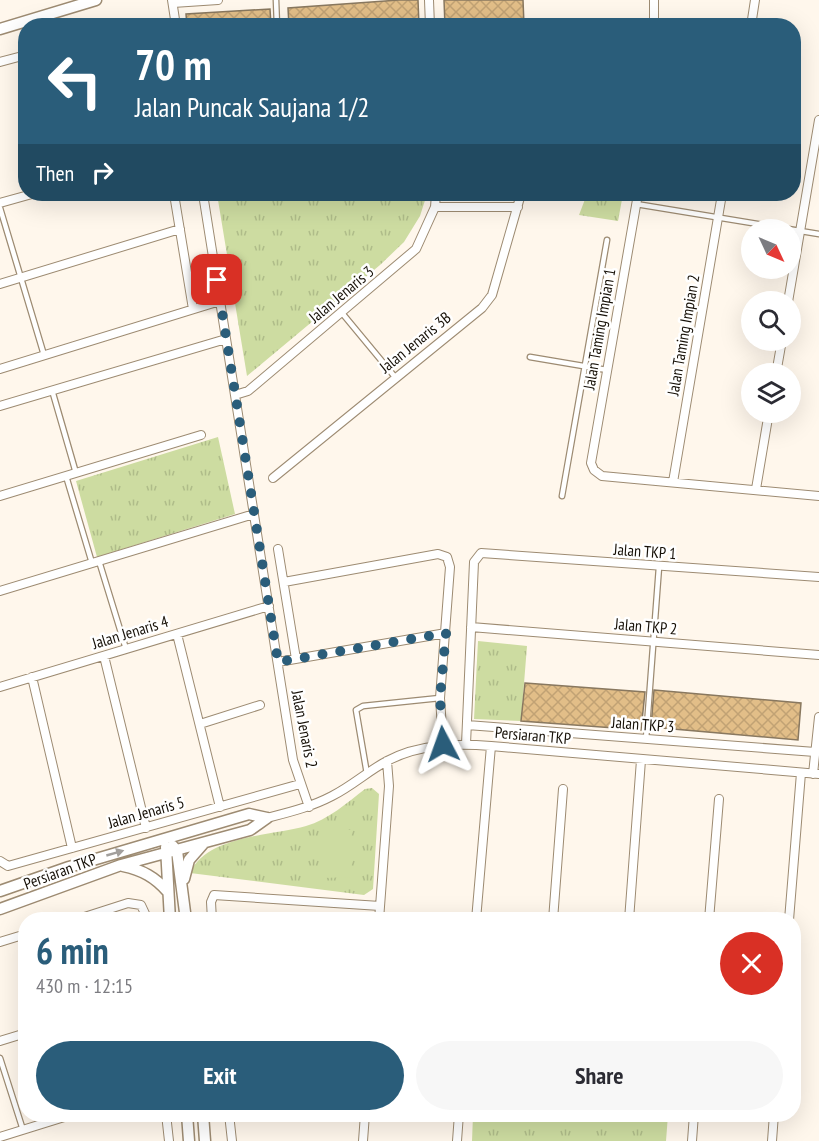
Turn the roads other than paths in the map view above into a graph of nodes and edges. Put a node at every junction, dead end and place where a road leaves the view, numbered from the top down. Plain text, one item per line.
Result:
1 (218, 0) edge
2 (276, 0) edge
3 (429, 0) edge
4 (654, 0) edge
5 (755, 0) edge
6 (91, 1) edge
7 (172, 2) edge
8 (36, 18) edge
9 (175, 18) edge
10 (277, 18) edge
11 (430, 18) edge
12 (654, 18) edge
13 (752, 18) edge
14 (18, 23) edge
15 (0, 29) edge
16 (18, 57) edge
17 (0, 62) edge
18 (819, 120) edge
19 (18, 199) edge
20 (175, 201) edge
21 (204, 201) edge
22 (435, 201) edge
23 (519, 201) edge
24 (637, 201) edge
25 (721, 201) edge
26 (636, 204) junction
27 (0, 205) edge
28 (435, 207) junction
29 (518, 207) junction
30 (718, 218) junction
31 (741, 222) edge
32 (801, 225) edge
33 (180, 229) junction
34 (801, 231) edge
35 (819, 234) edge
36 (607, 240) dead end
37 (21, 278) junction
38 (0, 284) edge
39 (220, 301) junction
40 (193, 309) junction
41 (342, 313) junction
42 (226, 339) junction
43 (44, 355) junction
44 (530, 357) dead end
45 (585, 366) junction
46 (0, 369) edge
47 (607, 370) junction
48 (395, 377) junction
49 (52, 390) junction
50 (235, 395) junction
51 (0, 406) edge
52 (767, 423) edge
53 (201, 435) dead end
54 (76, 473) junction
55 (66, 476) junction
56 (273, 478) dead end
57 (674, 482) junction
58 (756, 489) junction
59 (0, 496) edge
60 (562, 496) dead end
61 (819, 496) edge
62 (254, 514) junction
63 (278, 549) dead end
64 (96, 562) junction
65 (658, 567) junction
66 (819, 578) edge
67 (284, 582) junction
68 (0, 591) edge
69 (269, 606) junction
70 (471, 627) junction
71 (446, 633) junction
72 (177, 634) junction
73 (652, 642) junction
74 (126, 649) junction
75 (819, 655) edge
76 (104, 656) junction
77 (296, 659) junction
78 (278, 662) junction
79 (32, 677) junction
80 (0, 687) edge
81 (440, 698) junction
82 (261, 705) dead end
83 (819, 717) edge
84 (200, 724) junction
85 (467, 725) junction
86 (646, 739) junction
87 (443, 744) junction
88 (466, 744) junction
89 (491, 746) junction
90 (816, 752) junction
91 (641, 760) junction
92 (387, 761) junction
93 (801, 773) junction
94 (367, 774) junction
95 (816, 774) edge
96 (300, 784) junction
97 (563, 789) dead end
98 (719, 799) dead end
99 (220, 807) junction
100 (309, 807) junction
101 (267, 818) junction
102 (146, 828) junction
103 (168, 838) junction
104 (203, 843) junction
105 (72, 848) junction
106 (177, 851) junction
107 (165, 854) junction
108 (0, 861) edge
109 (121, 865) junction
110 (183, 887) junction
111 (0, 891) edge
112 (168, 892) junction
113 (380, 906) junction
114 (0, 909) edge
115 (100, 912) edge
116 (145, 912) edge
117 (169, 912) edge
118 (185, 912) edge
119 (212, 912) edge
120 (380, 912) edge
121 (477, 912) edge
122 (554, 912) edge
123 (630, 912) edge
124 (710, 912) edge
125 (790, 912) edge
126 (18, 936) edge
127 (0, 942) edge
128 (18, 1035) edge
129 (0, 1041) edge
130 (0, 1058) edge
131 (18, 1114) edge
132 (20, 1122) edge
133 (48, 1122) edge
134 (167, 1122) edge
135 (187, 1122) edge
136 (204, 1122) edge
137 (230, 1122) edge
138 (364, 1122) edge
139 (458, 1122) edge
140 (693, 1122) edge
141 (773, 1122) edge
142 (23, 1130) junction
143 (4, 1138) edge
144 (169, 1141) edge
145 (189, 1141) edge
146 (205, 1141) edge
147 (232, 1141) edge
148 (363, 1141) edge
149 (457, 1141) edge
150 (692, 1141) edge
151 (772, 1141) edge

1 - 7 street
2 - 10 lane
3 - 11 street
4 - 12 street
5 - 13 street
6 - 8 street
7 - 9 street
14 - 15 street
16 - 17 street
18 - 32 street
19 - 27 street
20 - 33 street
21 - 39 street, Jalan Jenaris 2
22 - 28 street, Jalan Jenaris 3
23 - 29 street, Jalan Jenaris 3B
24 - 26 street, Jalan Taming Impian 1
25 - 30 street, Jalan Taming Impian 2
26 - 30 lane
26 - 47 street, Jalan Taming Impian 1
27 - 37 lane
28 - 29 street
28 - 41 street, Jalan Jenaris 3
29 - 48 street, Jalan Jenaris 3B
30 - 31 lane
30 - 57 street, Jalan Taming Impian 2
33 - 37 street
33 - 40 street
34 - 35 lane
36 - 45 lane
37 - 38 street
37 - 43 lane
39 - 40 street
39 - 42 street, Jalan Jenaris 2
40 - 43 street
41 - 48 lane
41 - 50 street, Jalan Jenaris 3
42 - 49 street
42 - 50 street, Jalan Jenaris 2
43 - 46 street
44 - 45 lane
45 - 47 lane
45 - 60 lane
47 - 57 street, Jalan Taming Impian 1
48 - 56 street, Jalan Jenaris 3B
49 - 51 street
49 - 54 lane
50 - 62 street, Jalan Jenaris 2
52 - 58 street
53 - 54 street
54 - 55 street
55 - 59 street
55 - 64 lane
57 - 58 street
58 - 61 street
62 - 64 street
62 - 69 street, Jalan Jenaris 2
63 - 67 street
64 - 68 street
64 - 74 lane
65 - 66 street, Jalan TKP 1
65 - 70 street, Jalan TKP 1
65 - 73 lane
67 - 71 street
67 - 77 street
69 - 72 street, Jalan Jenaris 4
69 - 78 street, Jalan Jenaris 2
70 - 73 street, Jalan TKP 2
70 - 85 street
71 - 77 street
71 - 81 street
72 - 74 street, Jalan Jenaris 4
72 - 84 street
73 - 75 street, Jalan TKP 2
73 - 86 lane
74 - 76 street, Jalan Jenaris 4
76 - 79 street, Jalan Jenaris 4
76 - 102 street
77 - 78 street
78 - 96 street, Jalan Jenaris 2
79 - 80 street, Jalan Jenaris 4
79 - 105 street
81 - 87 street
81 - 94 lane
82 - 84 street
83 - 90 street
84 - 99 street
85 - 86 street, Jalan TKP 3
85 - 88 street
86 - 90 street, Jalan TKP 3
87 - 88 street, Persiaran TKP
87 - 92 street, Persiaran TKP
88 - 89 street, Persiaran TKP
89 - 91 street, Persiaran TKP
89 - 121 street
90 - 95 street
91 - 93 street, Persiaran TKP
91 - 123 street
92 - 94 street, Persiaran TKP
92 - 113 street
93 - 95 street, Persiaran TKP
93 - 125 street
94 - 100 street, Persiaran TKP
96 - 99 street, Jalan Jenaris 5
96 - 100 street, Jalan Jenaris 2
97 - 122 street
98 - 124 street
99 - 102 street, Jalan Jenaris 5
100 - 101 street, Persiaran TKP
101 - 103 street, Persiaran TKP
101 - 104 street, Persiaran TKP
102 - 105 street, Jalan Jenaris 5
103 - 106 street
103 - 107 street
111 -> 103 street, Persiaran TKP
104 - 106 street, Persiaran TKP
104 - 110 street
105 - 108 street, Jalan Jenaris 5
106 - 107 street, Persiaran TKP
106 - 110 street
107 - 109 street, Persiaran TKP
107 - 112 street
109 - 112 street
109 - 114 street, Persiaran TKP
110 - 118 street
112 - 117 street
113 - 119 street
113 - 120 street
115 - 116 street
126 - 127 street
128 - 129 street
130 - 131 lane
132 - 142 lane
133 - 142 street
134 - 144 street
135 - 145 street
136 - 146 street
137 - 147 street
138 - 148 street
139 - 149 street
140 - 150 street
141 - 151 street
142 - 143 street

